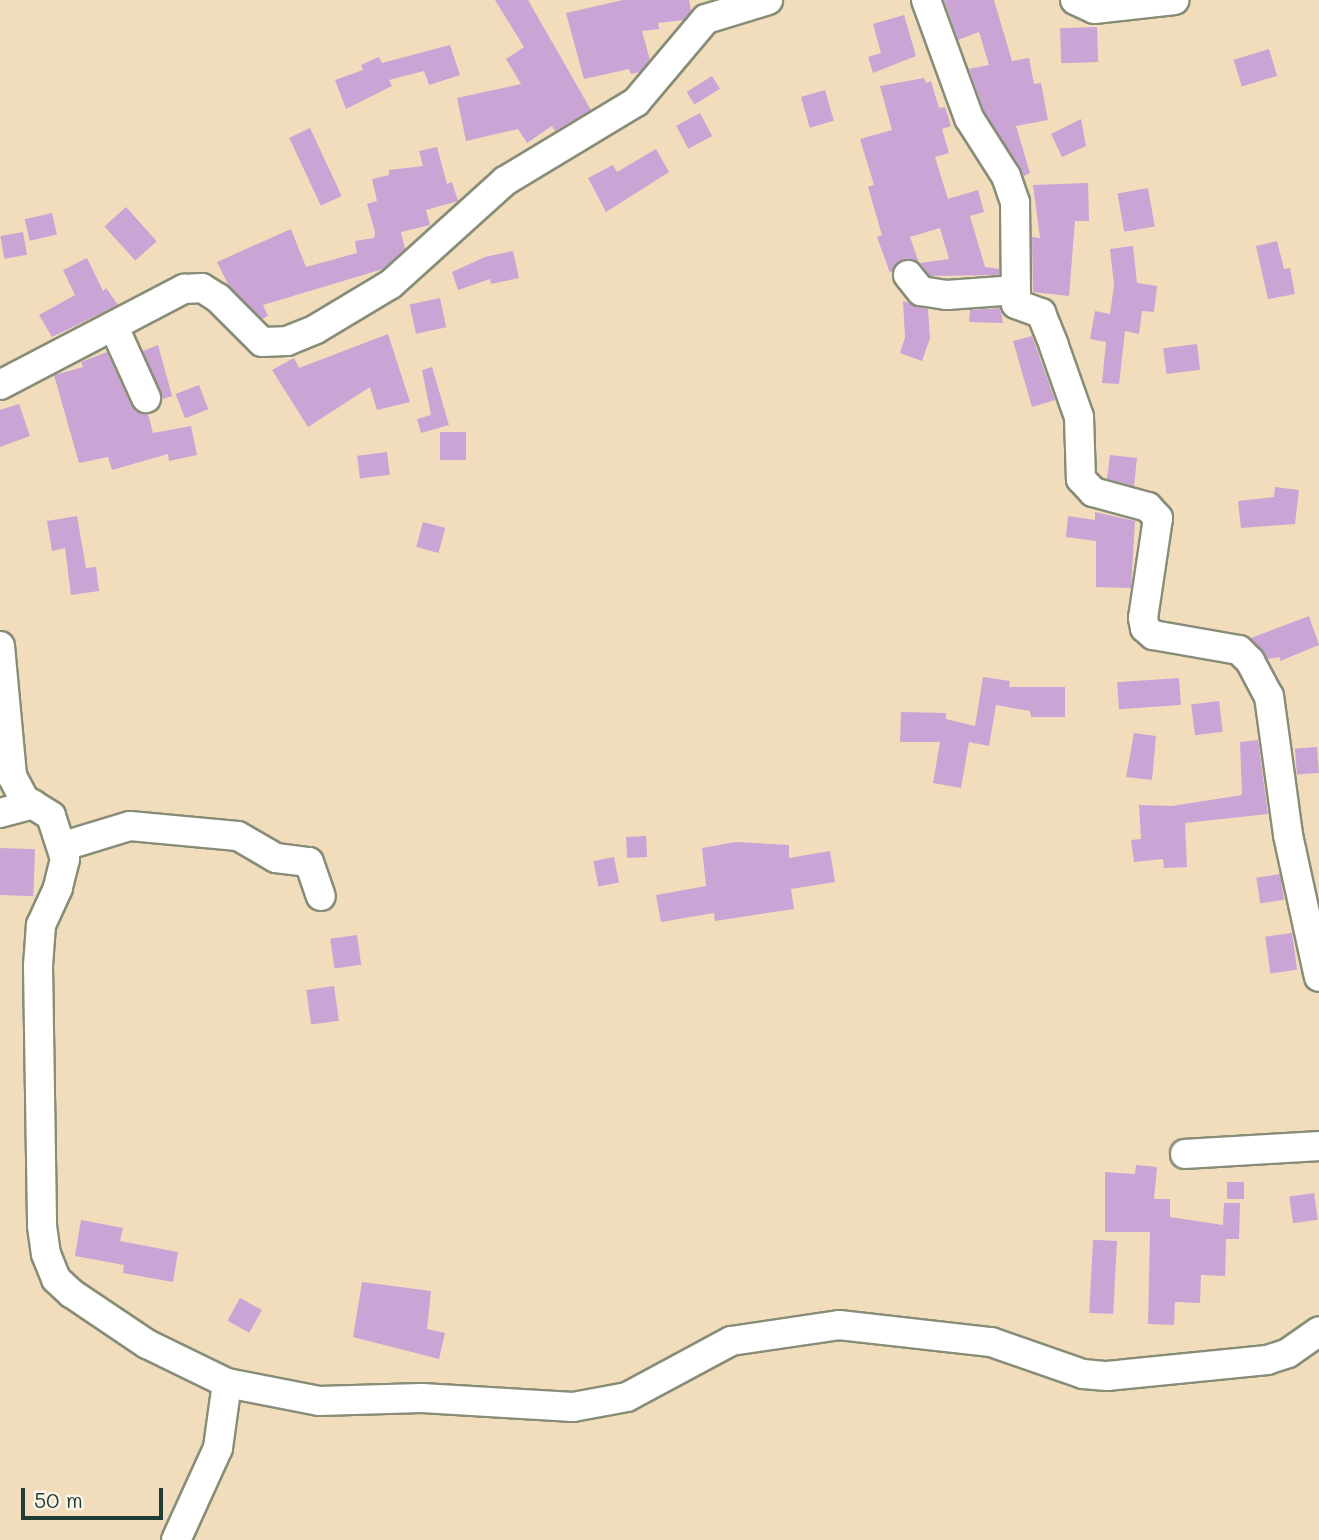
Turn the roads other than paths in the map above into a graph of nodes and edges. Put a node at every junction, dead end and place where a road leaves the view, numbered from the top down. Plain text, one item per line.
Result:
1 (768, 0) edge
2 (926, 0) edge
3 (1075, 0) edge
4 (1174, 0) edge
5 (908, 275) dead end
6 (1016, 290) junction
7 (114, 327) junction
8 (0, 385) edge
9 (146, 398) dead end
10 (0, 646) edge
11 (33, 804) junction
12 (0, 813) edge
13 (64, 846) junction
14 (321, 896) dead end
15 (1319, 977) edge
16 (1319, 1146) edge
17 (1185, 1154) dead end
18 (1319, 1331) edge
19 (228, 1383) junction
20 (176, 1540) edge

1 - 7 street
2 - 6 street
3 - 4 street
5 - 6 street
6 - 15 street
7 - 8 street
7 - 9 street
10 - 11 street
11 - 12 street
11 - 13 street
13 - 14 street
13 - 19 street
16 - 17 street
18 - 19 street
19 - 20 street

